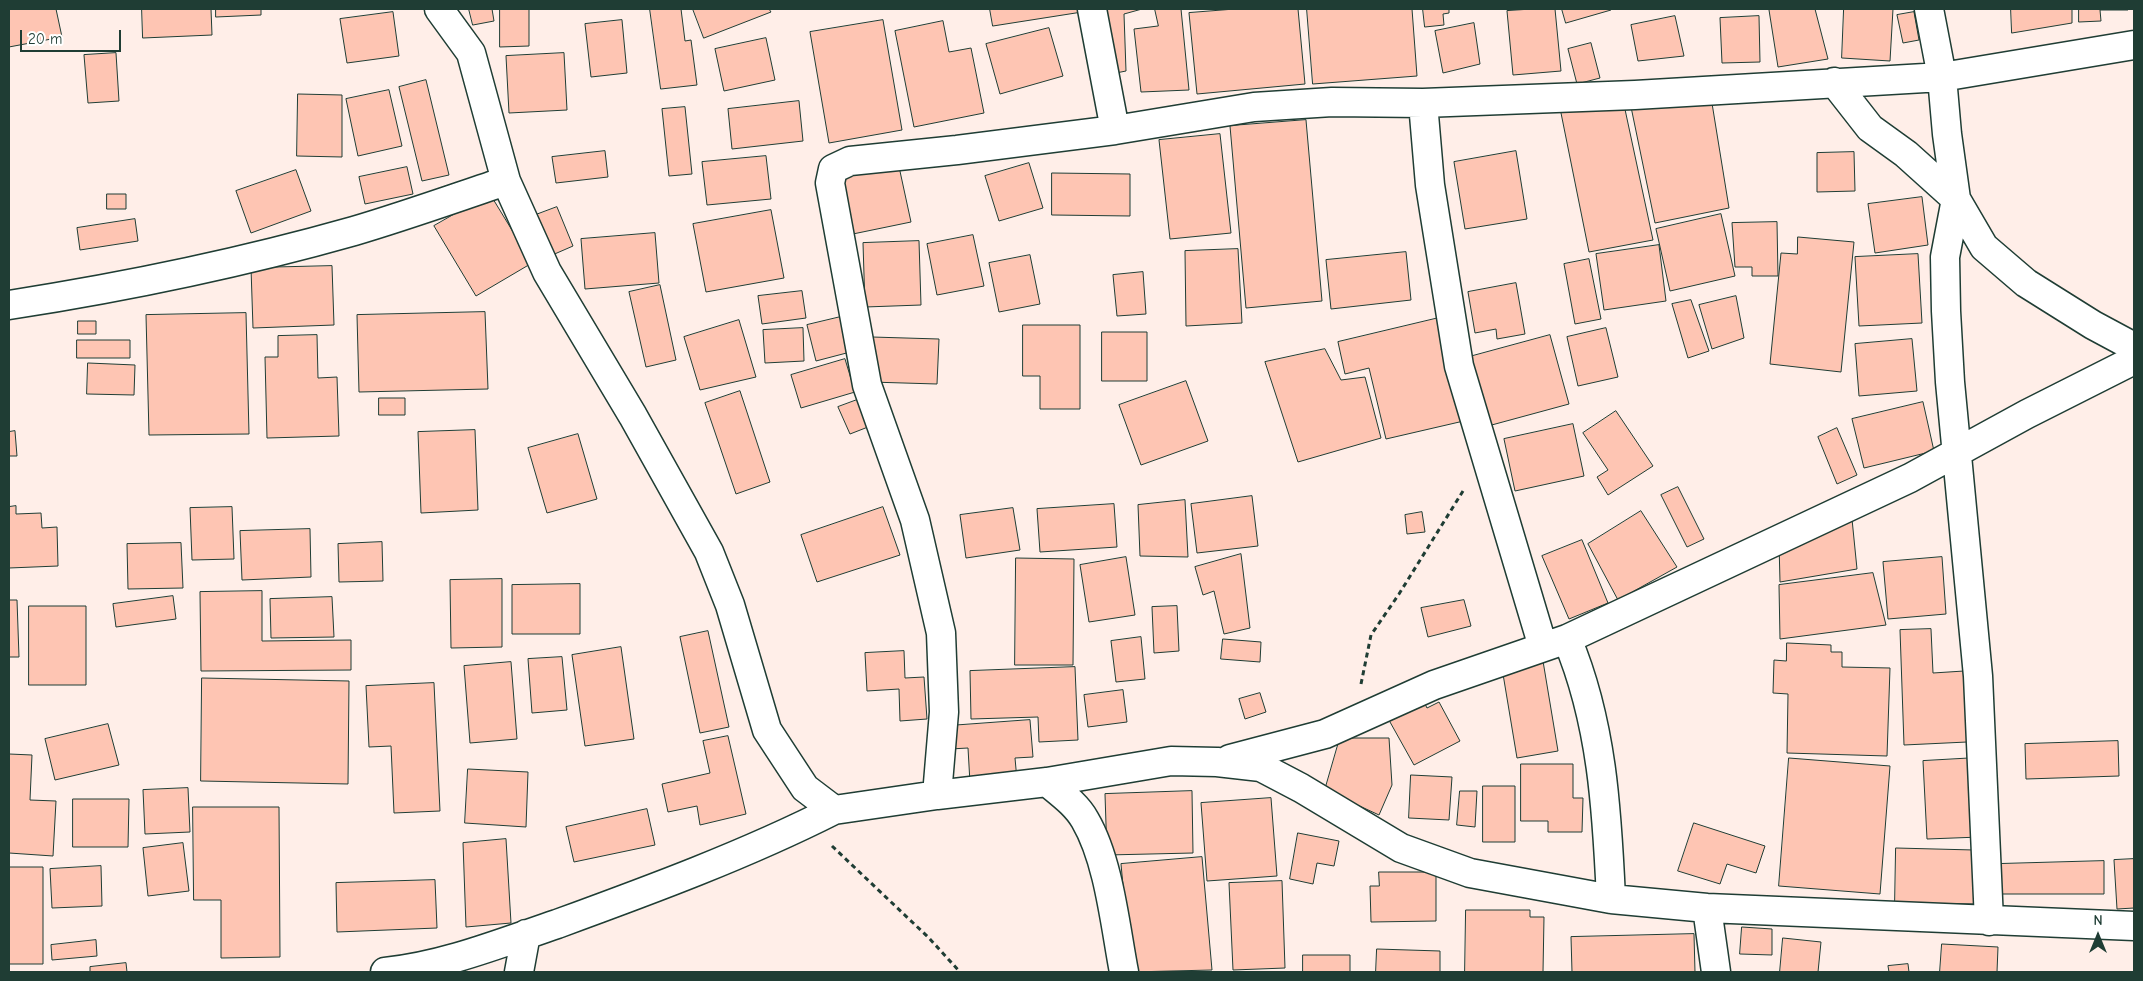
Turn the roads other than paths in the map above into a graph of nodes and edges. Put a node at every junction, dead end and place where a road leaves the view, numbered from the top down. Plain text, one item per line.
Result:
1 (439, 9) edge
2 (1092, 9) edge
3 (1929, 9) edge
4 (2134, 45) edge
5 (1942, 77) junction
6 (1834, 82) junction
7 (1423, 103) junction
8 (1115, 130) junction
9 (506, 181) junction
10 (1956, 199) junction
11 (9, 305) edge
12 (2134, 347) edge
13 (2134, 360) edge
14 (1957, 451) junction
15 (1555, 643) junction
16 (1217, 762) junction
17 (1047, 782) junction
18 (937, 795) junction
19 (834, 810) junction
20 (1611, 899) junction
21 (1707, 908) junction
22 (1989, 920) junction
23 (2134, 926) edge
24 (526, 934) junction
25 (385, 972) edge
26 (519, 972) edge
27 (1124, 972) edge
28 (1716, 972) edge

1 - 9 street
2 - 8 street
3 - 5 street
4 - 5 street
5 - 6 street
5 - 10 street
6 - 7 street
6 - 10 street
7 - 8 street
7 - 15 street
8 - 18 street
9 - 11 street
9 - 19 street
10 - 12 street
10 - 14 street
13 - 14 street
14 - 15 street
14 - 22 street
15 - 16 street
15 - 20 street
16 - 17 street
16 - 20 street
17 - 18 street
17 - 27 street
18 - 19 street
19 - 24 street
20 - 21 street
21 - 22 street
21 - 28 street
22 - 23 street
24 - 25 street
24 - 26 street

